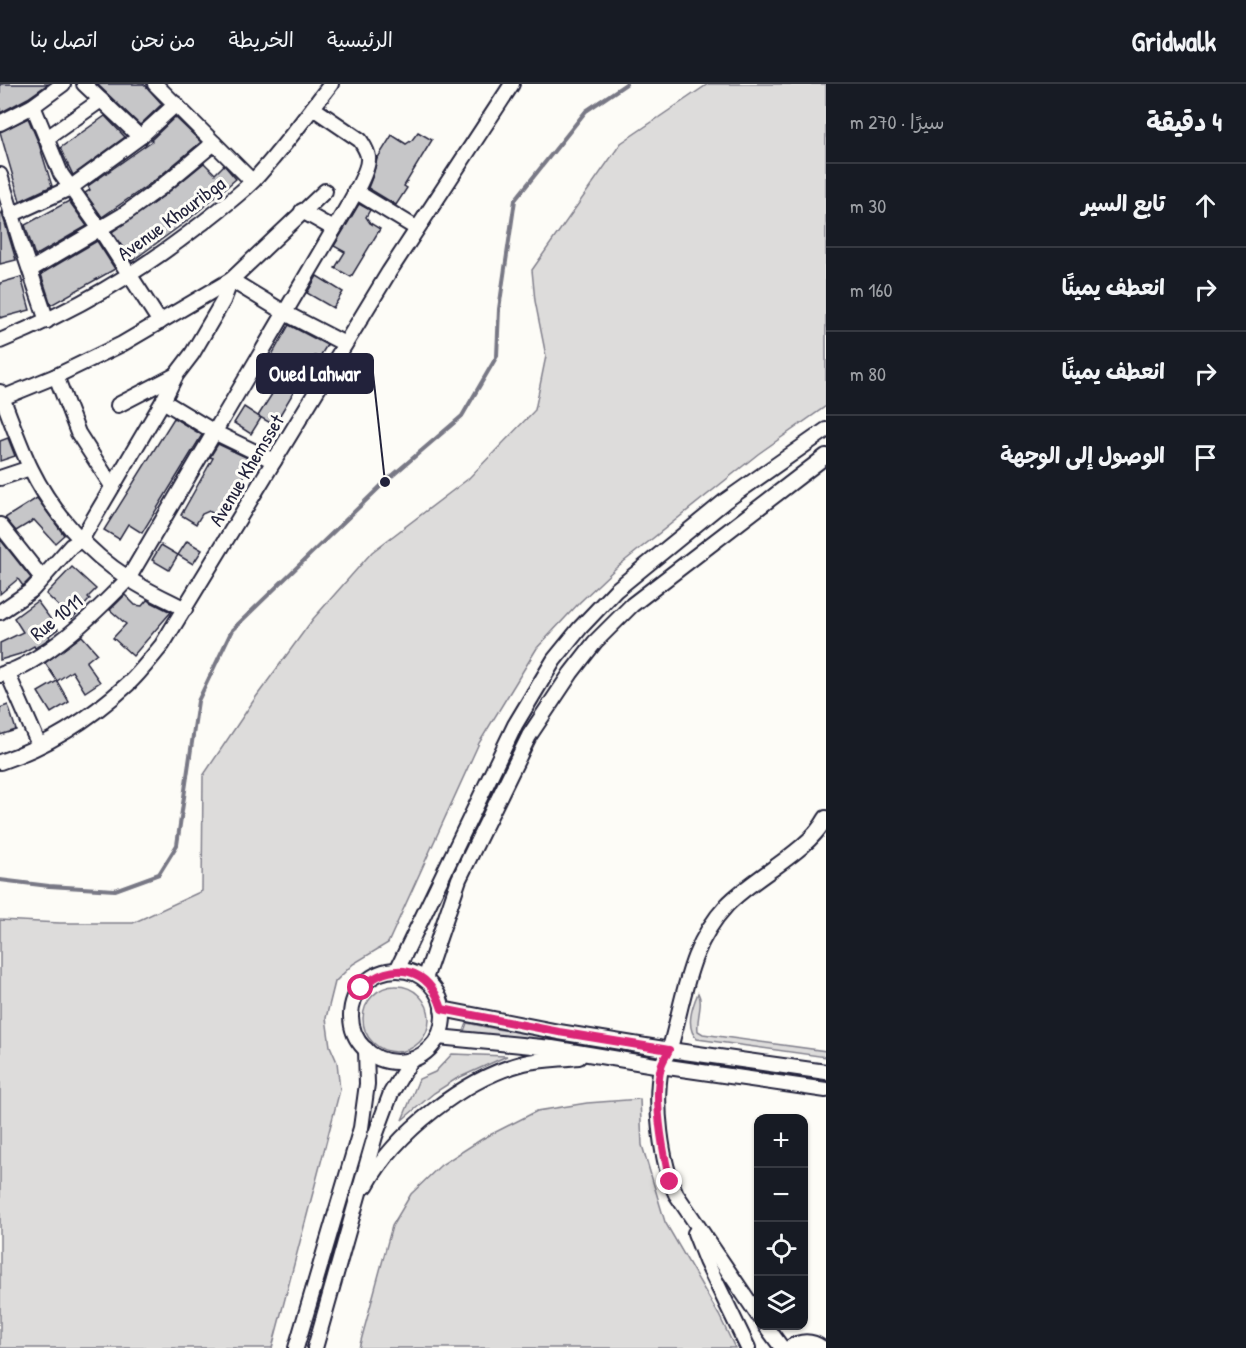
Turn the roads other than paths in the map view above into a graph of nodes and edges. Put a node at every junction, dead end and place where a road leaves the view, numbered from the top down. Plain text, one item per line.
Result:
1 (63, 84) edge
2 (84, 84) edge
3 (155, 84) edge
4 (332, 84) edge
5 (512, 84) edge
6 (101, 100) junction
7 (176, 104) junction
8 (33, 106) junction
9 (313, 108) junction
10 (0, 123) edge
11 (140, 137) junction
12 (47, 138) junction
13 (214, 143) junction
14 (252, 181) junction
15 (1, 183) edge
16 (70, 188) junction
17 (325, 191) dead end
18 (355, 191) junction
19 (302, 211) junction
20 (11, 215) junction
21 (416, 228) junction
22 (100, 229) junction
23 (334, 229) junction
24 (30, 270) junction
25 (129, 274) junction
26 (231, 280) junction
27 (285, 313) junction
28 (47, 321) junction
29 (160, 322) junction
30 (0, 341) edge
31 (345, 345) junction
32 (176, 375) junction
33 (56, 376) junction
34 (1, 395) edge
35 (163, 401) junction
36 (118, 405) dead end
37 (826, 430) edge
38 (216, 433) junction
39 (826, 456) edge
40 (274, 462) junction
41 (30, 468) junction
42 (0, 478) edge
43 (112, 486) junction
44 (0, 525) edge
45 (81, 540) junction
46 (42, 578) junction
47 (128, 579) junction
48 (185, 609) junction
49 (0, 612) edge
50 (4, 674) edge
51 (39, 745) junction
52 (0, 762) edge
53 (826, 819) edge
54 (811, 840) junction
55 (826, 840) edge
56 (397, 970) junction
57 (425, 979) junction
58 (442, 1009) junction
59 (438, 1037) junction
60 (366, 1048) junction
61 (669, 1050) junction
62 (592, 1055) junction
63 (411, 1060) junction
64 (661, 1066) junction
65 (826, 1072) edge
66 (826, 1090) edge
67 (356, 1206) junction
68 (686, 1209) junction
69 (754, 1308) edge
70 (769, 1330) edge
71 (296, 1348) edge
72 (315, 1348) edge
73 (748, 1348) edge
74 (782, 1348) edge
75 (789, 1348) edge
76 (822, 1348) edge

1 - 8 street
2 - 6 street
3 - 7 street
4 - 9 street, Avenue Khouribga
5 - 21 street, Avenue Khemsset
6 - 11 street
6 - 12 street
7 - 11 street
7 - 13 street
8 - 10 street
8 - 12 street
9 - 14 street, Avenue Khouribga
9 - 18 street, Rue 1011
11 - 16 street
12 - 16 street
13 - 14 street
13 - 22 street
14 - 25 street, Avenue Khouribga
15 - 20 street
16 - 20 street
16 - 22 street
17 - 19 street
18 - 21 street
18 - 23 street, Rue 1011
19 - 23 street
19 - 26 street
20 - 24 street
21 - 31 street, Avenue Khemsset
22 - 24 street
22 - 25 street
23 - 27 street, Rue 1011
24 - 28 street
25 - 28 street, Avenue Khouribga
25 - 29 street
26 - 27 street
26 - 29 street
26 - 32 street
27 - 31 street
27 - 38 street, Rue 1011
28 - 30 street, Avenue Khouribga
29 - 33 street
31 - 40 street, Avenue Khemsset
32 - 35 street
32 - 36 street
33 - 34 street
33 - 43 street
34 - 41 street
35 - 38 street
35 - 43 street
37 - 56 street
38 - 40 street
38 - 47 street, Rue 1011
39 - 57 street
40 - 48 street, Avenue Khemsset
41 - 42 street
41 - 45 street
43 - 45 street
44 - 46 street
45 - 46 street
45 - 47 street
46 - 49 street
47 - 48 street
47 - 50 street, Rue 1011
48 - 51 street, Avenue Khemsset
50 - 51 street
51 - 52 street, Avenue Khemsset
53 - 54 street
54 - 55 street
54 - 61 street
56 - 57 street
56 - 60 street
57 - 58 street
58 - 59 street
58 - 61 street
59 - 62 street
59 - 63 street
60 - 63 street
60 - 71 street
61 - 64 street
61 - 65 street
62 - 64 street
62 - 67 street
63 - 67 street
64 - 66 street
64 - 68 street
67 - 72 street
68 - 69 street
68 - 73 street
70 - 74 street
75 - 76 street

